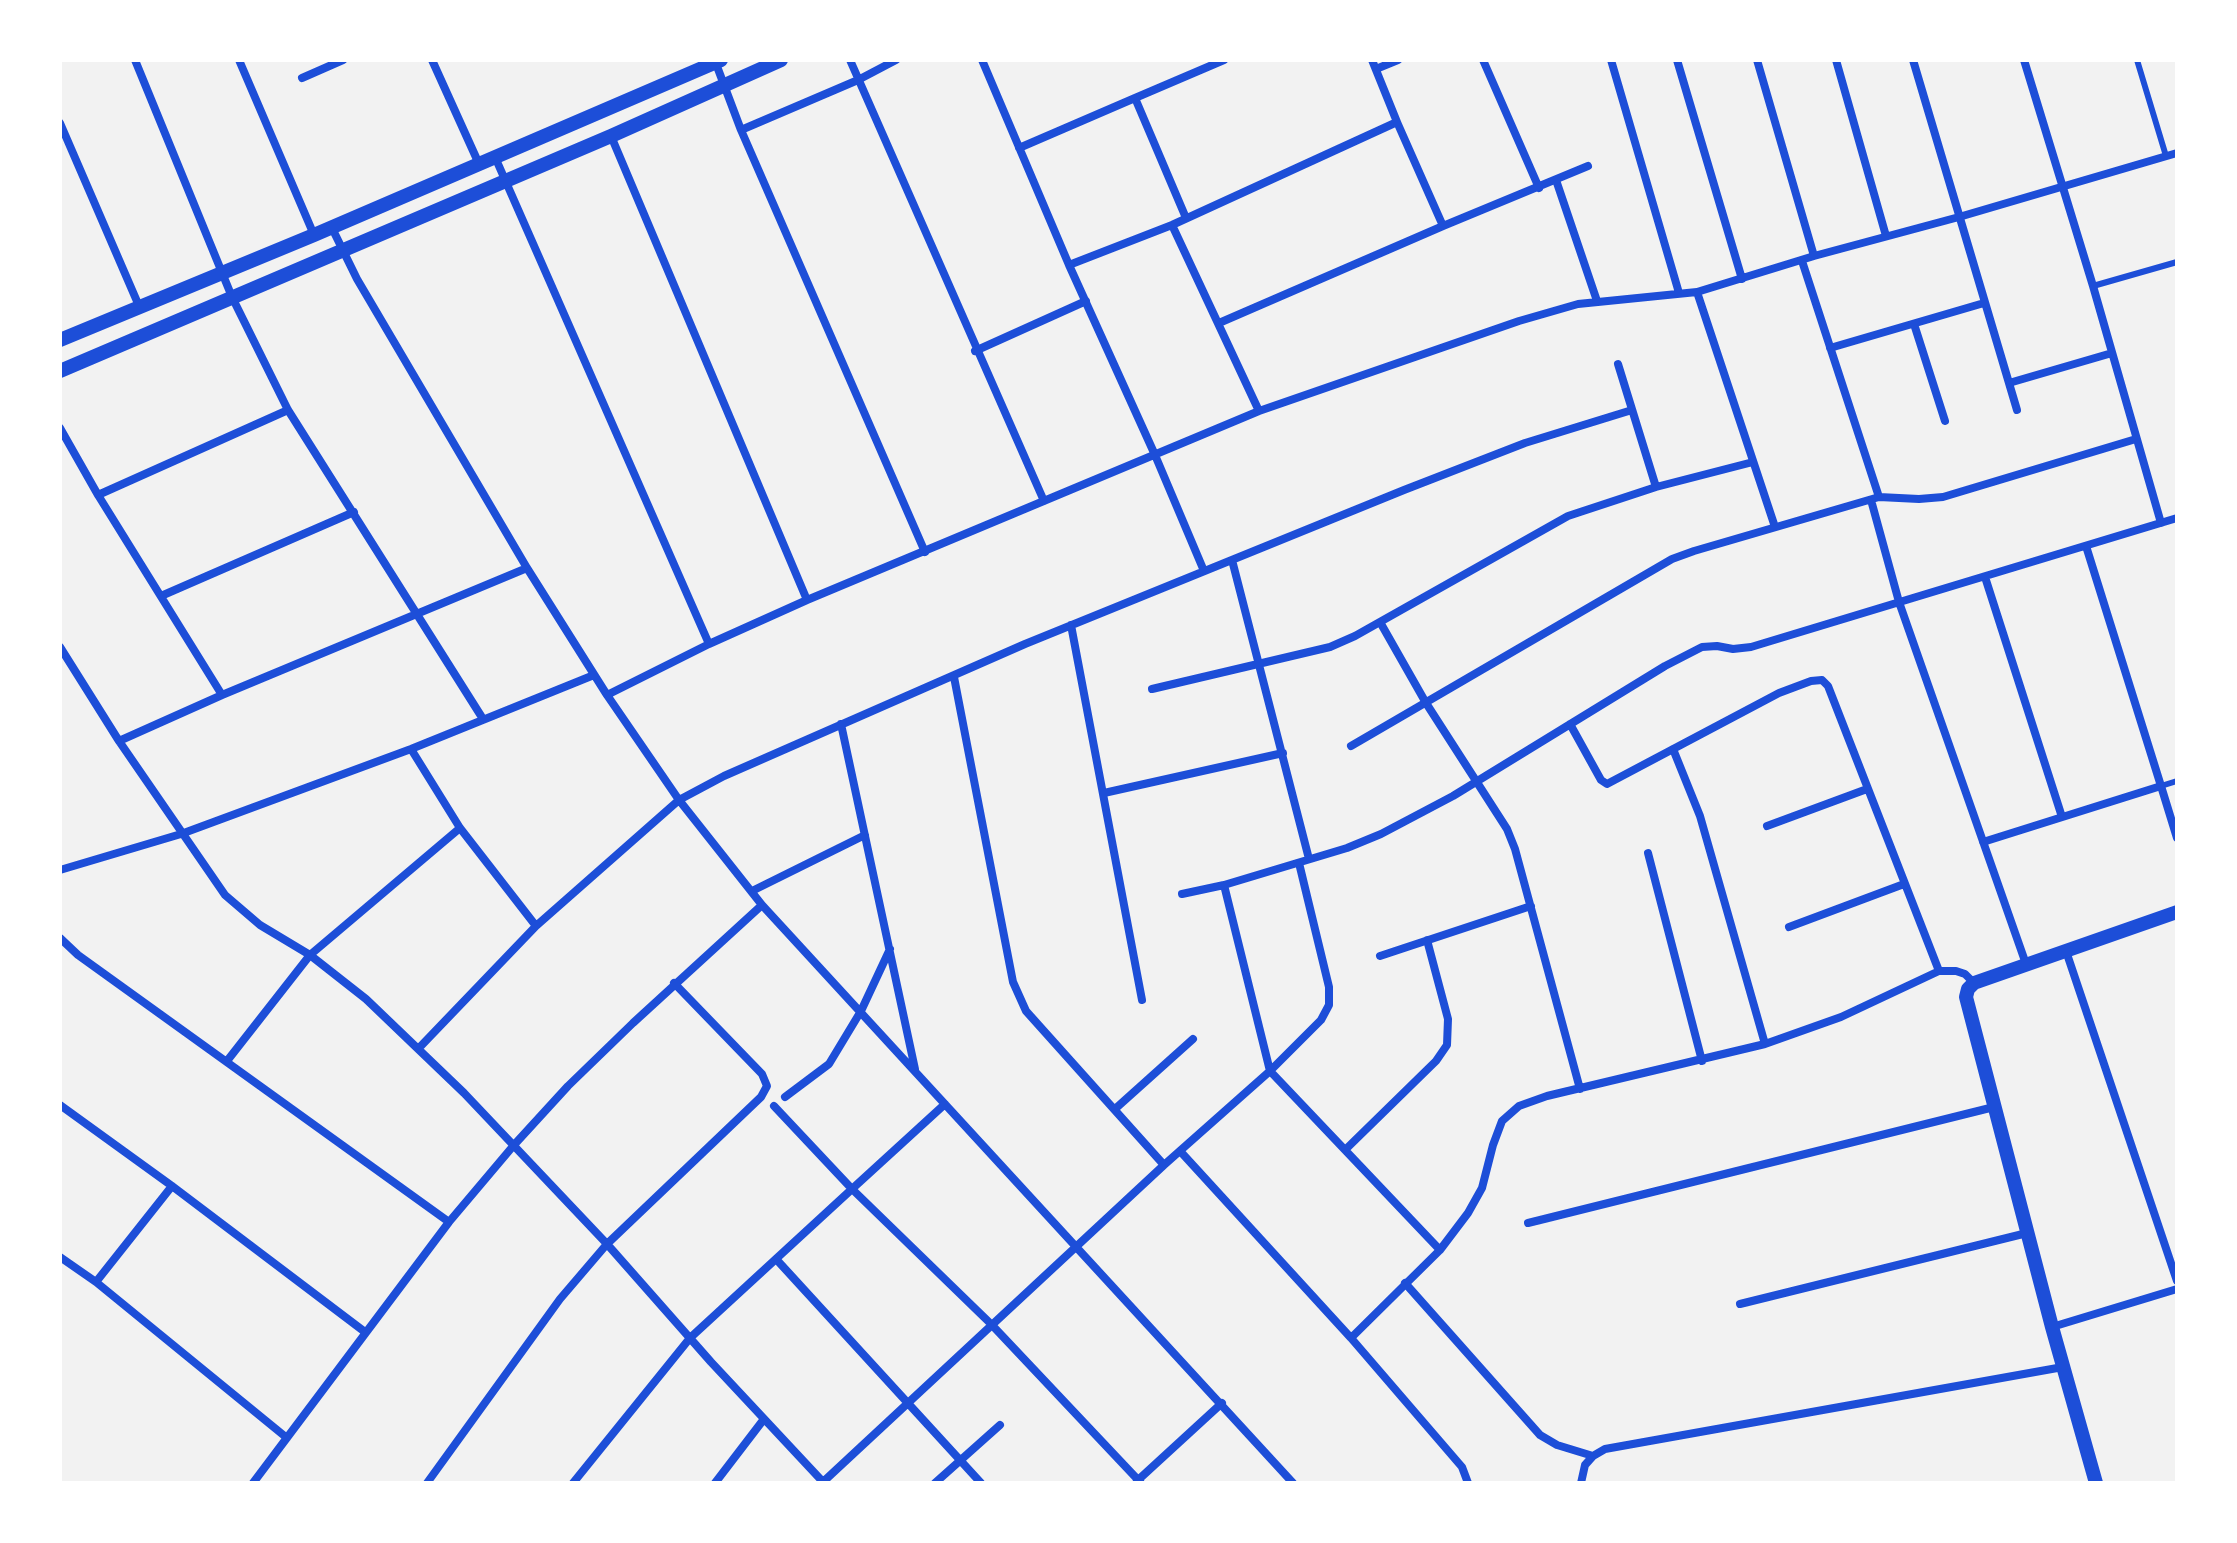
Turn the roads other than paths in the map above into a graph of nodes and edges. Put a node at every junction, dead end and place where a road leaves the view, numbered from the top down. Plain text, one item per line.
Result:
1 (135, 60) edge
2 (239, 60) edge
3 (343, 60) edge
4 (432, 60) edge
5 (781, 60) edge
6 (850, 60) edge
7 (896, 60) edge
8 (982, 60) edge
9 (1224, 60) edge
10 (1398, 60) edge
11 (1484, 60) edge
12 (1611, 60) edge
13 (1677, 60) edge
14 (1757, 60) edge
15 (1836, 60) edge
16 (1913, 60) edge
17 (2024, 60) edge
18 (2137, 60) edge
19 (717, 61) edge
20 (1374, 64) edge
21 (302, 78) dead end
22 (858, 80) junction
23 (724, 86) junction
24 (1135, 98) junction
25 (1397, 122) junction
26 (60, 123) edge
27 (741, 130) junction
28 (611, 136) junction
29 (1019, 148) junction
30 (2177, 153) edge
31 (2166, 156) junction
32 (495, 157) junction
33 (479, 164) junction
34 (1588, 166) dead end
35 (1556, 180) junction
36 (505, 181) junction
37 (2062, 185) junction
38 (1539, 188) junction
39 (1959, 217) junction
40 (1186, 218) junction
41 (1172, 225) junction
42 (1443, 226) junction
43 (332, 228) junction
44 (314, 235) junction
45 (1886, 236) junction
46 (342, 250) junction
47 (1814, 256) junction
48 (1802, 261) junction
49 (2177, 262) edge
50 (1069, 265) junction
51 (222, 273) junction
52 (1742, 279) junction
53 (2093, 286) junction
54 (1697, 292) junction
55 (1679, 293) junction
56 (232, 297) junction
57 (1086, 301) junction
58 (1597, 301) junction
59 (1984, 303) junction
60 (139, 306) junction
61 (1219, 323) junction
62 (1914, 324) junction
63 (60, 340) edge
64 (1830, 348) junction
65 (975, 351) junction
66 (2112, 353) junction
67 (1618, 364) dead end
68 (60, 371) edge
69 (2009, 383) junction
70 (288, 410) junction
71 (1632, 410) junction
72 (2017, 410) dead end
73 (1259, 411) junction
74 (1945, 421) dead end
75 (60, 428) edge
76 (2136, 439) junction
77 (1155, 455) junction
78 (1753, 462) junction
79 (1656, 487) junction
80 (98, 495) junction
81 (1875, 498) junction
82 (1044, 501) junction
83 (354, 512) junction
84 (2177, 518) edge
85 (2161, 523) junction
86 (1775, 527) junction
87 (2086, 546) junction
88 (925, 552) junction
89 (1232, 560) junction
90 (527, 568) junction
91 (1204, 571) junction
92 (1985, 577) junction
93 (161, 596) junction
94 (807, 600) junction
95 (1899, 602) junction
96 (419, 613) junction
97 (1380, 622) junction
98 (1071, 625) junction
99 (709, 644) junction
100 (60, 647) edge
101 (1260, 665) junction
102 (594, 675) junction
103 (954, 677) junction
104 (1152, 689) dead end
105 (222, 695) junction
106 (607, 695) junction
107 (1426, 703) junction
108 (483, 719) junction
109 (841, 724) junction
110 (1570, 724) junction
111 (119, 741) junction
112 (1351, 746) dead end
113 (411, 749) junction
114 (1673, 749) junction
115 (1283, 753) junction
116 (2177, 781) edge
117 (1476, 782) junction
118 (2161, 786) junction
119 (1867, 789) junction
120 (1104, 793) junction
121 (679, 800) junction
122 (2062, 817) junction
123 (1767, 826) dead end
124 (460, 828) junction
125 (181, 834) junction
126 (865, 835) junction
127 (2177, 838) edge
128 (1983, 842) junction
129 (1648, 853) dead end
130 (1309, 859) junction
131 (1299, 863) junction
132 (60, 870) edge
133 (1904, 884) junction
134 (1224, 885) junction
135 (752, 891) junction
136 (1182, 894) dead end
137 (762, 905) junction
138 (1531, 906) junction
139 (2177, 912) edge
140 (536, 926) junction
141 (1789, 927) dead end
142 (60, 938) edge
143 (1427, 940) junction
144 (890, 949) junction
145 (2066, 951) junction
146 (310, 955) junction
147 (1380, 956) dead end
148 (2026, 964) junction
149 (1939, 971) junction
150 (674, 983) junction
151 (1974, 983) junction
152 (1142, 1000) dead end
153 (861, 1011) junction
154 (1193, 1039) dead end
155 (1765, 1044) junction
156 (419, 1048) junction
157 (227, 1061) junction
158 (1702, 1061) junction
159 (915, 1070) junction
160 (1270, 1071) junction
161 (1580, 1089) junction
162 (785, 1097) dead end
163 (945, 1104) junction
164 (60, 1105) edge
165 (774, 1106) dead end
166 (1994, 1107) junction
167 (1115, 1109) junction
168 (514, 1145) junction
169 (1345, 1150) junction
170 (1180, 1151) junction
171 (1164, 1165) junction
172 (172, 1186) junction
173 (852, 1189) junction
174 (449, 1222) junction
175 (1528, 1223) dead end
176 (2027, 1233) junction
177 (607, 1244) junction
178 (1076, 1246) junction
179 (1440, 1250) junction
180 (60, 1257) edge
181 (776, 1259) junction
182 (2177, 1281) edge
183 (96, 1282) junction
184 (1405, 1283) junction
185 (2177, 1289) edge
186 (1740, 1304) dead end
187 (991, 1324) junction
188 (2052, 1327) junction
189 (365, 1332) junction
190 (690, 1338) junction
191 (1351, 1338) junction
192 (2063, 1367) junction
193 (908, 1403) junction
194 (1222, 1403) junction
195 (764, 1419) junction
196 (1000, 1425) dead end
197 (287, 1438) junction
198 (1593, 1456) junction
199 (960, 1460) junction
200 (824, 1482) edge
201 (1138, 1482) edge
202 (253, 1483) edge
203 (427, 1483) edge
204 (573, 1483) edge
205 (715, 1483) edge
206 (935, 1483) edge
207 (981, 1483) edge
208 (1293, 1483) edge
209 (1468, 1483) edge
210 (1581, 1483) edge
211 (2096, 1483) edge

1 - 51 street
2 - 44 street
3 - 21 street
4 - 33 street
5 - 23 street
6 - 22 street
7 - 22 street
8 - 29 street
9 - 24 street
10 - 20 street
11 - 38 street
12 - 55 street
13 - 52 street
14 - 47 street
15 - 45 street
16 - 39 street
17 - 37 street
18 - 31 lane
19 - 23 street
19 - 32 street
20 - 25 street
22 - 27 street
22 - 65 street
23 - 27 street
23 - 28 street
24 - 29 street
24 - 40 street
25 - 40 street
25 - 42 street
26 - 60 street
27 - 88 street
28 - 36 street
28 - 94 street
29 - 50 street
30 - 31 street
31 - 37 street
32 - 33 street
32 - 36 street
33 - 43 street
34 - 35 street
35 - 38 street
35 - 58 street
36 - 46 street
36 - 99 street
37 - 39 street
37 - 53 street
38 - 42 street
39 - 45 street
39 - 59 street
40 - 41 street
41 - 50 street
41 - 61 street
42 - 61 street
43 - 44 street
43 - 46 street
44 - 51 street
45 - 47 street
46 - 56 street
46 - 90 street
47 - 48 street
48 - 52 street
48 - 64 street
49 - 53 lane
50 - 57 street
51 - 56 street
51 - 60 street
52 - 54 street
53 - 66 street
54 - 55 street
54 - 78 street
55 - 58 street
56 - 68 street
56 - 70 street
57 - 65 street
57 - 77 street
58 - 73 street
59 - 62 street
59 - 69 street
60 - 63 street
61 - 73 street
62 - 64 street
62 - 74 street
64 - 81 street
65 - 82 street
66 - 69 street
66 - 76 street
67 - 71 street
69 - 72 street
70 - 80 street
70 - 83 street
71 - 79 street
71 - 89 street
73 - 77 street
75 - 80 street
76 - 81 street
76 - 85 street
77 - 82 street
77 - 91 street
78 - 79 street
78 - 86 street
79 - 97 street
80 - 93 street
81 - 86 street
81 - 95 street
82 - 88 street
83 - 93 street
83 - 96 street
84 - 85 street
85 - 87 street
86 - 107 street
87 - 92 street
87 - 118 street
88 - 94 street
89 - 91 street
89 - 101 street
90 - 96 street
90 - 102 street
91 - 98 street
92 - 95 street
92 - 122 street
93 - 105 street
94 - 99 street
95 - 110 street
95 - 128 street
96 - 105 street
96 - 108 street
97 - 101 street
97 - 107 street
98 - 103 street
98 - 120 street
99 - 106 street
100 - 111 street
101 - 104 street
101 - 115 street
102 - 106 street
102 - 108 street
103 - 109 street
103 - 167 street
105 - 111 street
106 - 121 street
107 - 112 street
107 - 117 street
108 - 113 street
109 - 121 street
109 - 126 street
110 - 114 street
110 - 117 street
111 - 125 street
113 - 124 street
113 - 125 street
114 - 119 street
114 - 155 street
115 - 120 street
115 - 130 street
116 - 118 lane
117 - 130 street
117 - 138 street
118 - 122 street
118 - 127 street
119 - 123 street
119 - 133 street
120 - 152 street
121 - 135 street
121 - 140 street
122 - 128 street
124 - 140 street
124 - 146 street
125 - 132 street
125 - 146 street
126 - 135 street
126 - 144 street
128 - 148 street
129 - 158 street
130 - 131 street
131 - 134 street
131 - 160 street
133 - 141 street
133 - 149 street
134 - 136 street
134 - 160 street
135 - 137 street
137 - 150 street
137 - 153 street
138 - 143 street
138 - 161 street
139 - 145 street
140 - 156 street
142 - 157 street
143 - 147 street
143 - 169 street
144 - 153 street
144 - 159 street
145 - 148 street
145 - 182 street
146 - 156 street
146 - 157 street
148 - 151 street
149 - 151 street
149 - 155 street
150 - 168 street
150 - 177 street
151 - 166 street
153 - 159 street
153 - 162 street
154 - 167 street
155 - 158 street
156 - 168 street
157 - 174 street
158 - 161 street
159 - 163 street
160 - 169 street
160 - 170 street
161 - 179 street
163 - 173 street
163 - 178 street
164 - 172 street
165 - 173 street
166 - 175 street
166 - 176 street
167 - 171 street
168 - 174 street
168 - 177 street
169 - 179 street
170 - 171 street
170 - 191 street
171 - 178 street
172 - 183 street
172 - 189 street
173 - 181 street
173 - 187 street
174 - 189 street
176 - 186 street
176 - 188 street
177 - 190 street
177 - 203 street
178 - 187 street
178 - 194 street
179 - 184 street
180 - 183 street
181 - 190 street
181 - 193 street
183 - 197 street
184 - 191 street
184 - 198 street
185 - 188 street
187 - 193 street
187 - 201 street
188 - 192 street
189 - 197 street
190 - 195 street
190 - 204 street
191 - 209 street
192 - 198 street
192 - 211 street
193 - 199 street
193 - 200 street
194 - 201 street
194 - 208 street
195 - 200 street
195 - 205 street
196 - 199 street
197 - 202 street
198 - 210 street
199 - 206 street
199 - 207 street

